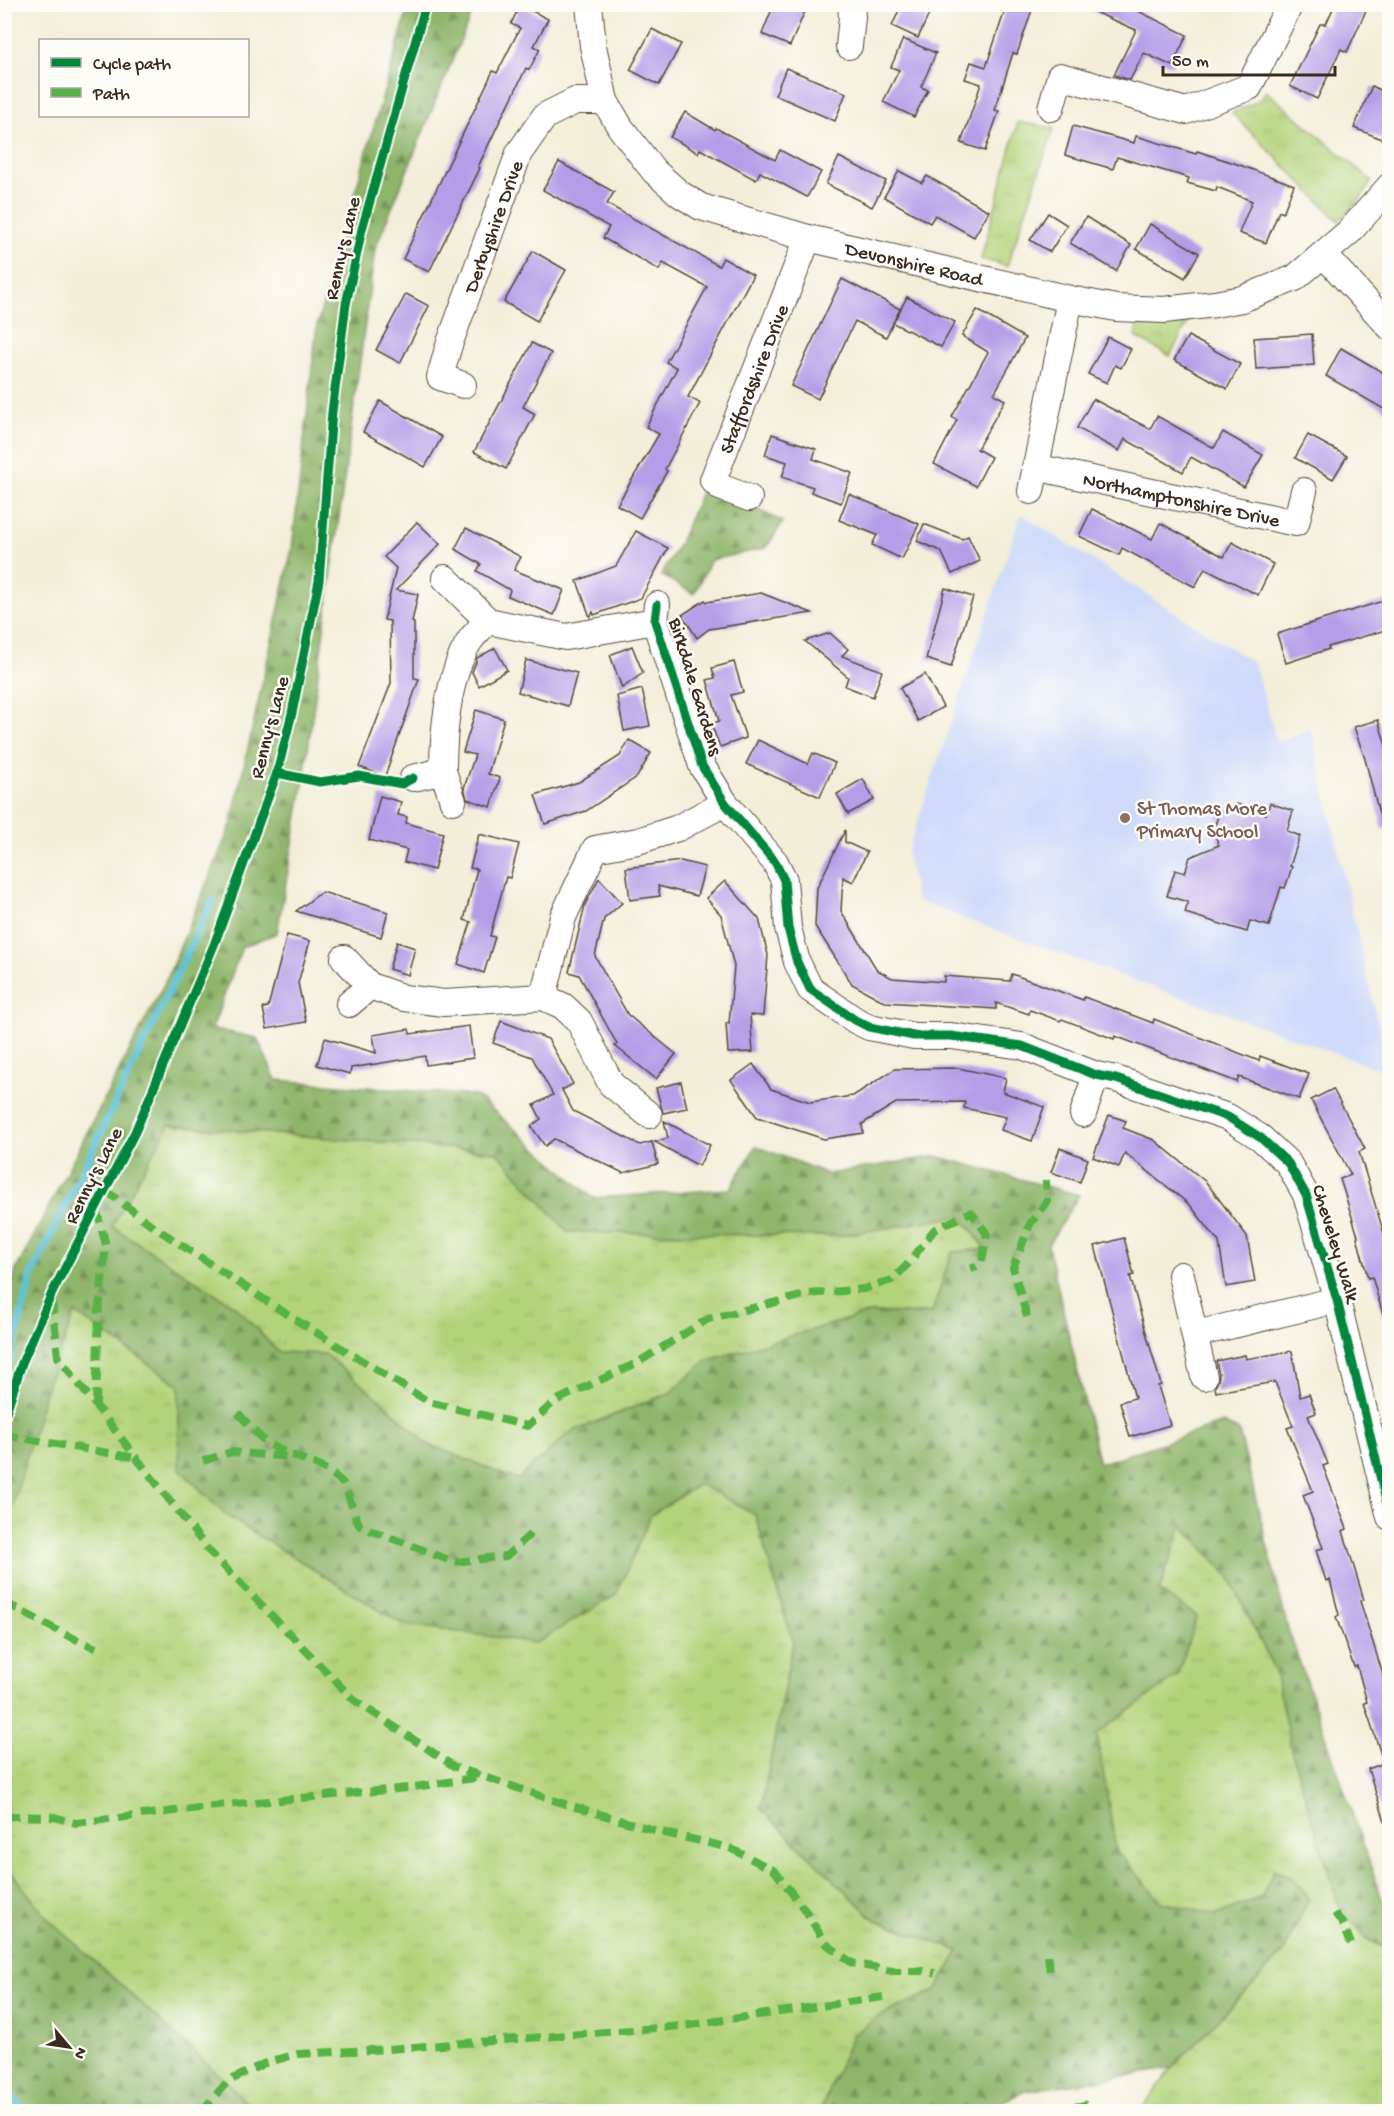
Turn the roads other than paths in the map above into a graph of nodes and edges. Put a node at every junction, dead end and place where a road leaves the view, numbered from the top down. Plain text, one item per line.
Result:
1 (589, 4) edge
2 (851, 4) edge
3 (1290, 4) edge
4 (848, 46) dead end
5 (604, 100) junction
6 (1051, 108) dead end
7 (1389, 186) edge
8 (808, 238) junction
9 (1324, 255) junction
10 (1071, 299) junction
11 (1389, 327) edge
12 (463, 385) dead end
13 (1304, 491) dead end
14 (749, 498) dead end
15 (445, 578) dead end
16 (488, 621) junction
17 (443, 771) junction
18 (412, 778) dead end
19 (453, 801) dead end
20 (726, 803) junction
21 (344, 958) dead end
22 (370, 986) junction
23 (543, 997) junction
24 (349, 1004) dead end
25 (1022, 1046) joint
26 (1096, 1075) junction
27 (1083, 1114) dead end
28 (649, 1115) dead end
29 (1181, 1275) dead end
30 (1337, 1300) junction
31 (1196, 1334) junction
32 (1204, 1377) dead end
33 (1389, 1517) edge

1 - 5 street, Devonshire Road
2 - 4 street
3 - 6 street
5 - 8 street, Devonshire Road
5 - 12 street, Derbyshire Drive
7 - 9 street, Devonshire Road
8 - 10 street, Devonshire Road
8 - 14 street, Staffordshire Drive
9 - 10 street, Devonshire Road
9 - 11 street
10 - 13 street, Northamptonshire Drive
15 - 16 street
16 - 17 street
16 - 20 street, Birkdale Gardens
17 - 18 street
17 - 19 street
20 - 23 street
20 - 25 street, Birkdale Gardens
21 - 22 street
22 - 23 street
22 - 24 street
23 - 28 street
25 - 26 street, Cheveley Walk
26 - 27 street
26 - 30 street, Cheveley Walk
29 - 31 street
30 - 31 street, Cheveley Walk
30 - 33 street, Cheveley Walk
31 - 32 street

